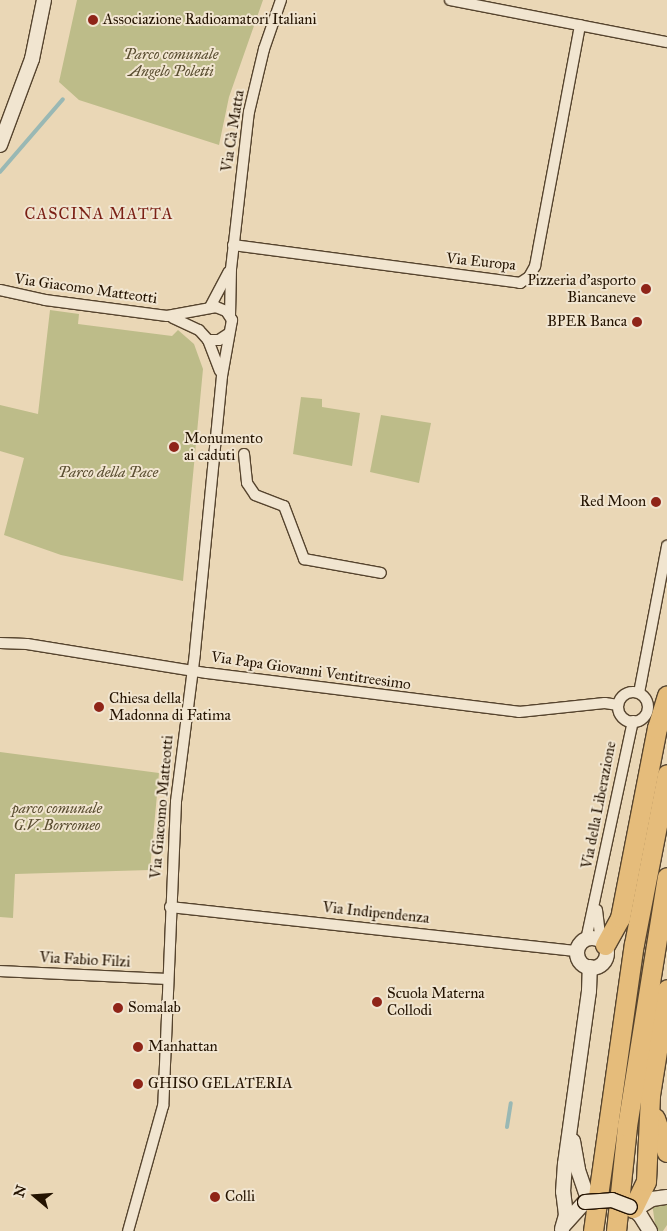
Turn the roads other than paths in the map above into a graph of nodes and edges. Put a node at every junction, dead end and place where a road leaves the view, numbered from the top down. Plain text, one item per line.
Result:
1 (44, 0) edge
2 (281, 0) edge
3 (450, 0) edge
4 (580, 25) junction
5 (667, 42) edge
6 (0, 145) edge
7 (233, 245) junction
8 (231, 269) junction
9 (0, 290) edge
10 (207, 309) junction
11 (167, 316) junction
12 (230, 316) junction
13 (199, 330) junction
14 (228, 334) junction
15 (208, 340) junction
16 (222, 376) junction
17 (244, 454) dead end
18 (667, 546) edge
19 (381, 573) dead end
20 (0, 643) edge
21 (193, 670) junction
22 (638, 693) junction
23 (667, 696) edge
24 (618, 705) junction
25 (633, 721) junction
26 (667, 774) edge
27 (667, 877) edge
28 (598, 896) junction
29 (170, 907) junction
30 (603, 943) junction
31 (582, 945) junction
32 (595, 966) junction
33 (0, 971) edge
34 (168, 979) junction
35 (667, 989) edge
36 (650, 1095) junction
37 (572, 1129) junction
38 (667, 1152) edge
39 (667, 1197) edge
40 (590, 1198) junction
41 (133, 1207) junction
42 (632, 1208) junction
43 (561, 1230) edge
44 (122, 1231) edge
45 (128, 1231) edge
46 (593, 1231) edge
47 (616, 1231) edge
48 (650, 1231) edge

1 - 6 street
2 - 7 street, Via Cà Matta
3 - 4 street
4 - 5 street
4 - 7 street, Via Europa
7 - 8 street, Via Cà Matta
8 - 10 street, Via Cà Matta
8 - 12 street, Via Cà Matta
9 - 11 street, Via Giacomo Matteotti
10 - 11 street, Via Giacomo Matteotti
10 - 12 street
10 - 13 street
11 - 13 street, Via Giacomo Matteotti
12 - 14 street, Via Giacomo Matteotti
13 - 15 street, Via Giacomo Matteotti
14 - 15 street
14 - 16 street, Via Giacomo Matteotti
15 - 16 street, Via Giacomo Matteotti
16 - 21 street, Via Giacomo Matteotti
17 - 19 street
18 - 22 street
20 - 21 street, Via Papa Giovanni Ventitreesimo
21 - 24 street, Via Papa Giovanni Ventitreesimo
21 - 29 street, Via Giacomo Matteotti
22 - 24 street
22 - 25 street, Via della Liberazione
23 - 30 highway
24 - 25 street
25 - 28 street, Via della Liberazione
26 - 46 highway
27 - 47 highway
28 - 30 street, Via della Liberazione
28 - 31 street, Via della Liberazione
29 - 31 street, Via Indipendenza
29 - 34 street, Via Giacomo Matteotti
30 - 31 street
30 - 32 street, Via della Liberazione
31 - 32 street
32 - 37 street, Via della Liberazione
33 - 34 street, Via Fabio Filzi
34 - 41 street, Via Giacomo Matteotti
35 - 36 highway
36 - 38 highway
36 - 42 highway
37 - 40 street, Via della Liberazione
37 - 43 street, Via della Liberazione
39 - 42 street
40 - 42 street, bridge
40 - 43 street
41 - 44 street, Via Giacomo Matteotti
41 - 45 street, Via Giacomo Matteotti
42 - 48 street

